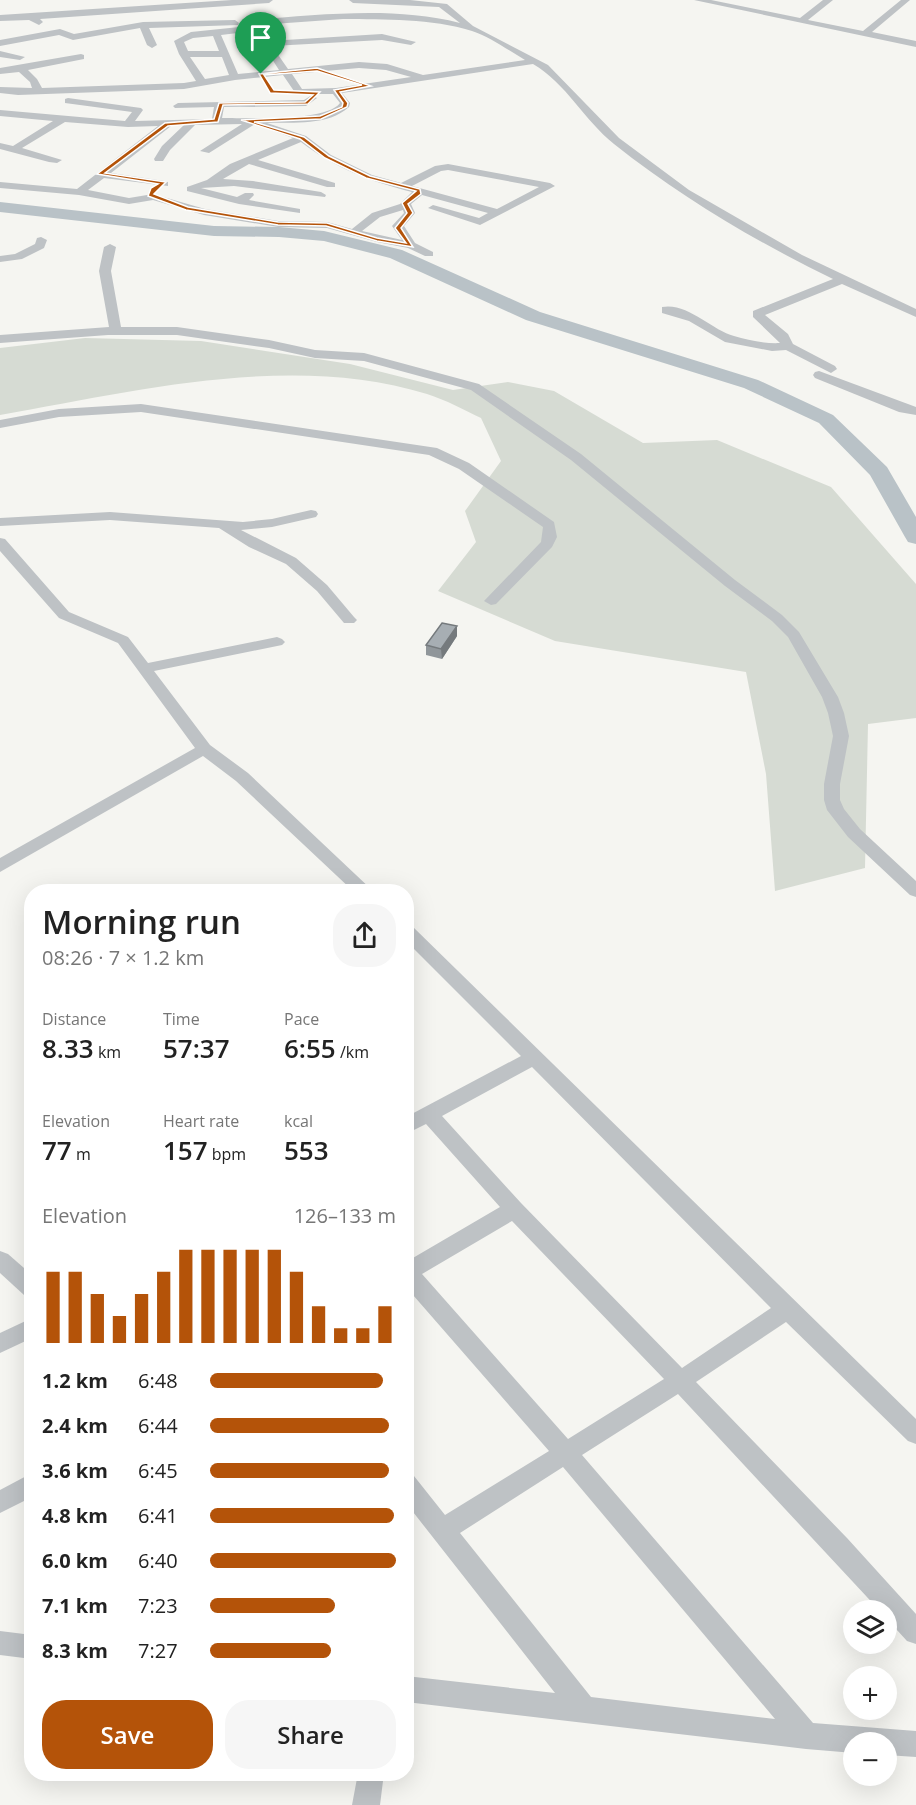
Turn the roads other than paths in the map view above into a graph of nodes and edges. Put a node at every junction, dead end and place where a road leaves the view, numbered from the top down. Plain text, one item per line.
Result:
1 (269, 0) edge
2 (352, 0) edge
3 (703, 0) edge
4 (767, 0) edge
5 (829, 0) edge
6 (906, 0) edge
7 (241, 1) edge
8 (364, 1) edge
9 (751, 11) junction
10 (351, 16) junction
11 (30, 17) junction
12 (0, 18) edge
13 (422, 20) junction
14 (801, 21) junction
15 (143, 25) junction
16 (254, 26) junction
17 (406, 27) dead end
18 (470, 27) junction
19 (395, 31) dead end
20 (60, 32) junction
21 (216, 33) junction
22 (865, 34) junction
23 (382, 36) junction
24 (411, 42) dead end
25 (0, 43) edge
26 (266, 44) junction
27 (916, 44) edge
28 (152, 45) dead end
29 (0, 54) edge
30 (184, 54) junction
31 (226, 54) junction
32 (20, 57) dead end
33 (81, 57) dead end
34 (463, 60) dead end
35 (534, 61) junction
36 (21, 69) junction
37 (317, 70) junction
38 (0, 71) edge
39 (285, 71) junction
40 (411, 73) junction
41 (235, 77) junction
42 (423, 78) junction
43 (203, 84) junction
44 (368, 86) junction
45 (0, 90) edge
46 (38, 91) junction
47 (63, 91) junction
48 (336, 91) junction
49 (278, 92) dead end
50 (299, 92) junction
51 (318, 93) junction
52 (306, 103) junction
53 (220, 104) junction
54 (178, 106) dead end
55 (336, 113) junction
56 (2, 115) edge
57 (66, 117) junction
58 (216, 121) junction
59 (248, 121) junction
60 (193, 122) junction
61 (128, 123) junction
62 (167, 124) junction
63 (302, 138) junction
64 (0, 146) edge
65 (16, 148) junction
66 (205, 152) dead end
67 (159, 159) dead end
68 (57, 160) dead end
69 (247, 160) junction
70 (100, 174) junction
71 (344, 178) junction
72 (175, 182) junction
73 (205, 184) junction
74 (0, 185) edge
75 (403, 186) junction
76 (263, 187) junction
77 (79, 192) junction
78 (420, 192) junction
79 (321, 195) junction
80 (153, 197) junction
81 (239, 201) junction
82 (405, 206) junction
83 (433, 207) dead end
84 (296, 211) junction
85 (499, 213) junction
86 (278, 224) junction
87 (353, 233) junction
88 (41, 240) dead end
89 (411, 245) junction
90 (110, 247) dead end
91 (429, 254) dead end
92 (0, 259) edge
93 (841, 280) junction
94 (666, 310) dead end
95 (916, 313) edge
96 (116, 331) junction
97 (0, 339) edge
98 (788, 346) junction
99 (916, 411) edge
100 (0, 424) edge
101 (310, 514) dead end
102 (0, 522) edge
103 (223, 525) junction
104 (0, 542) edge
105 (490, 601) dead end
106 (349, 620) dead end
107 (277, 642) dead end
108 (146, 668) junction
109 (204, 749) junction
110 (0, 866) edge
111 (909, 880) edge
112 (357, 884) edge
113 (916, 891) edge
114 (414, 938) edge
115 (533, 1058) junction
116 (429, 1114) junction
117 (414, 1122) edge
118 (514, 1209) junction
119 (0, 1260) edge
120 (414, 1269) edge
121 (414, 1281) edge
122 (24, 1282) edge
123 (787, 1309) junction
124 (24, 1331) edge
125 (0, 1344) edge
126 (680, 1381) junction
127 (916, 1434) edge
128 (567, 1454) junction
129 (24, 1488) edge
130 (414, 1494) edge
131 (0, 1502) edge
132 (443, 1530) junction
133 (916, 1632) edge
134 (0, 1643) edge
135 (24, 1646) edge
136 (414, 1690) edge
137 (584, 1709) junction
138 (806, 1736) junction
139 (916, 1744) edge
140 (370, 1781) edge
141 (366, 1805) edge

1 - 7 street
2 - 8 street
3 - 9 street
4 - 9 street
5 - 14 street
6 - 22 street
7 - 11 street
7 - 16 street
8 - 10 street
8 - 18 street
9 - 14 street
10 - 13 street
10 - 16 street
11 - 12 street
11 - 20 street
13 - 17 street
13 - 18 street
14 - 22 street
15 - 16 street
15 - 20 street
15 - 28 street
16 - 21 street
16 - 26 street
18 - 35 street
19 - 23 street
20 - 25 street
21 - 30 street
21 - 31 street
22 - 27 street
23 - 24 street
23 - 26 street
26 - 39 street
29 - 32 street
30 - 31 street
30 - 43 street
31 - 41 street
33 - 36 street
34 - 40 street
35 - 42 street
35 - 93 street
36 - 38 street
36 - 46 street
37 - 39 street
37 - 40 street
37 - 44 street
39 - 41 street
39 - 50 street
40 - 42 street
41 - 43 street
42 - 44 street
43 - 47 street
44 - 48 street
45 - 46 street
46 - 47 street
47 - 61 street
48 - 51 street
48 - 55 street
49 - 50 street
50 - 51 street
51 - 52 street
52 - 53 street
52 - 55 street
53 - 54 street
53 - 58 street
55 - 59 street
56 - 57 street
57 - 61 street
57 - 65 street
58 - 59 street
58 - 60 street
59 - 63 street
59 - 66 street
60 - 62 street
60 - 67 street
61 - 62 street
62 - 70 street
63 - 69 street
63 - 71 street
64 - 65 street
65 - 68 street
69 - 71 street
69 - 73 street
70 - 72 street
70 - 77 street
71 - 75 street
71 - 79 street
72 - 73 street
72 - 80 street
73 - 76 street
73 - 81 street
74 - 77 street
75 - 78 street
75 - 85 street
76 - 79 street
76 - 81 street
77 - 80 street
78 - 82 street
78 - 85 street
79 - 84 street
80 - 86 street
81 - 84 street
82 - 87 street
82 - 89 street
83 - 85 street
84 - 86 street
86 - 87 street
87 - 89 street
88 - 92 street
89 - 91 street
90 - 96 street
93 - 95 street
93 - 98 street
94 - 98 street
96 - 97 street
96 - 111 street
98 - 99 street
100 - 105 street
101 - 103 street
102 - 103 street
103 - 106 street
104 - 108 street
107 - 108 street
108 - 109 street
109 - 110 street
109 - 112 street
111 - 113 street
114 - 115 street
115 - 116 street
115 - 123 street
116 - 117 street
116 - 118 street
118 - 120 street
118 - 126 street
119 - 122 street
121 - 128 street
123 - 126 street
123 - 127 street
124 - 125 street
126 - 128 street
126 - 133 street
128 - 132 street
128 - 138 street
129 - 131 street
130 - 132 street
132 - 137 street
134 - 135 street
136 - 137 street
137 - 138 street
138 - 139 street
140 - 141 street

